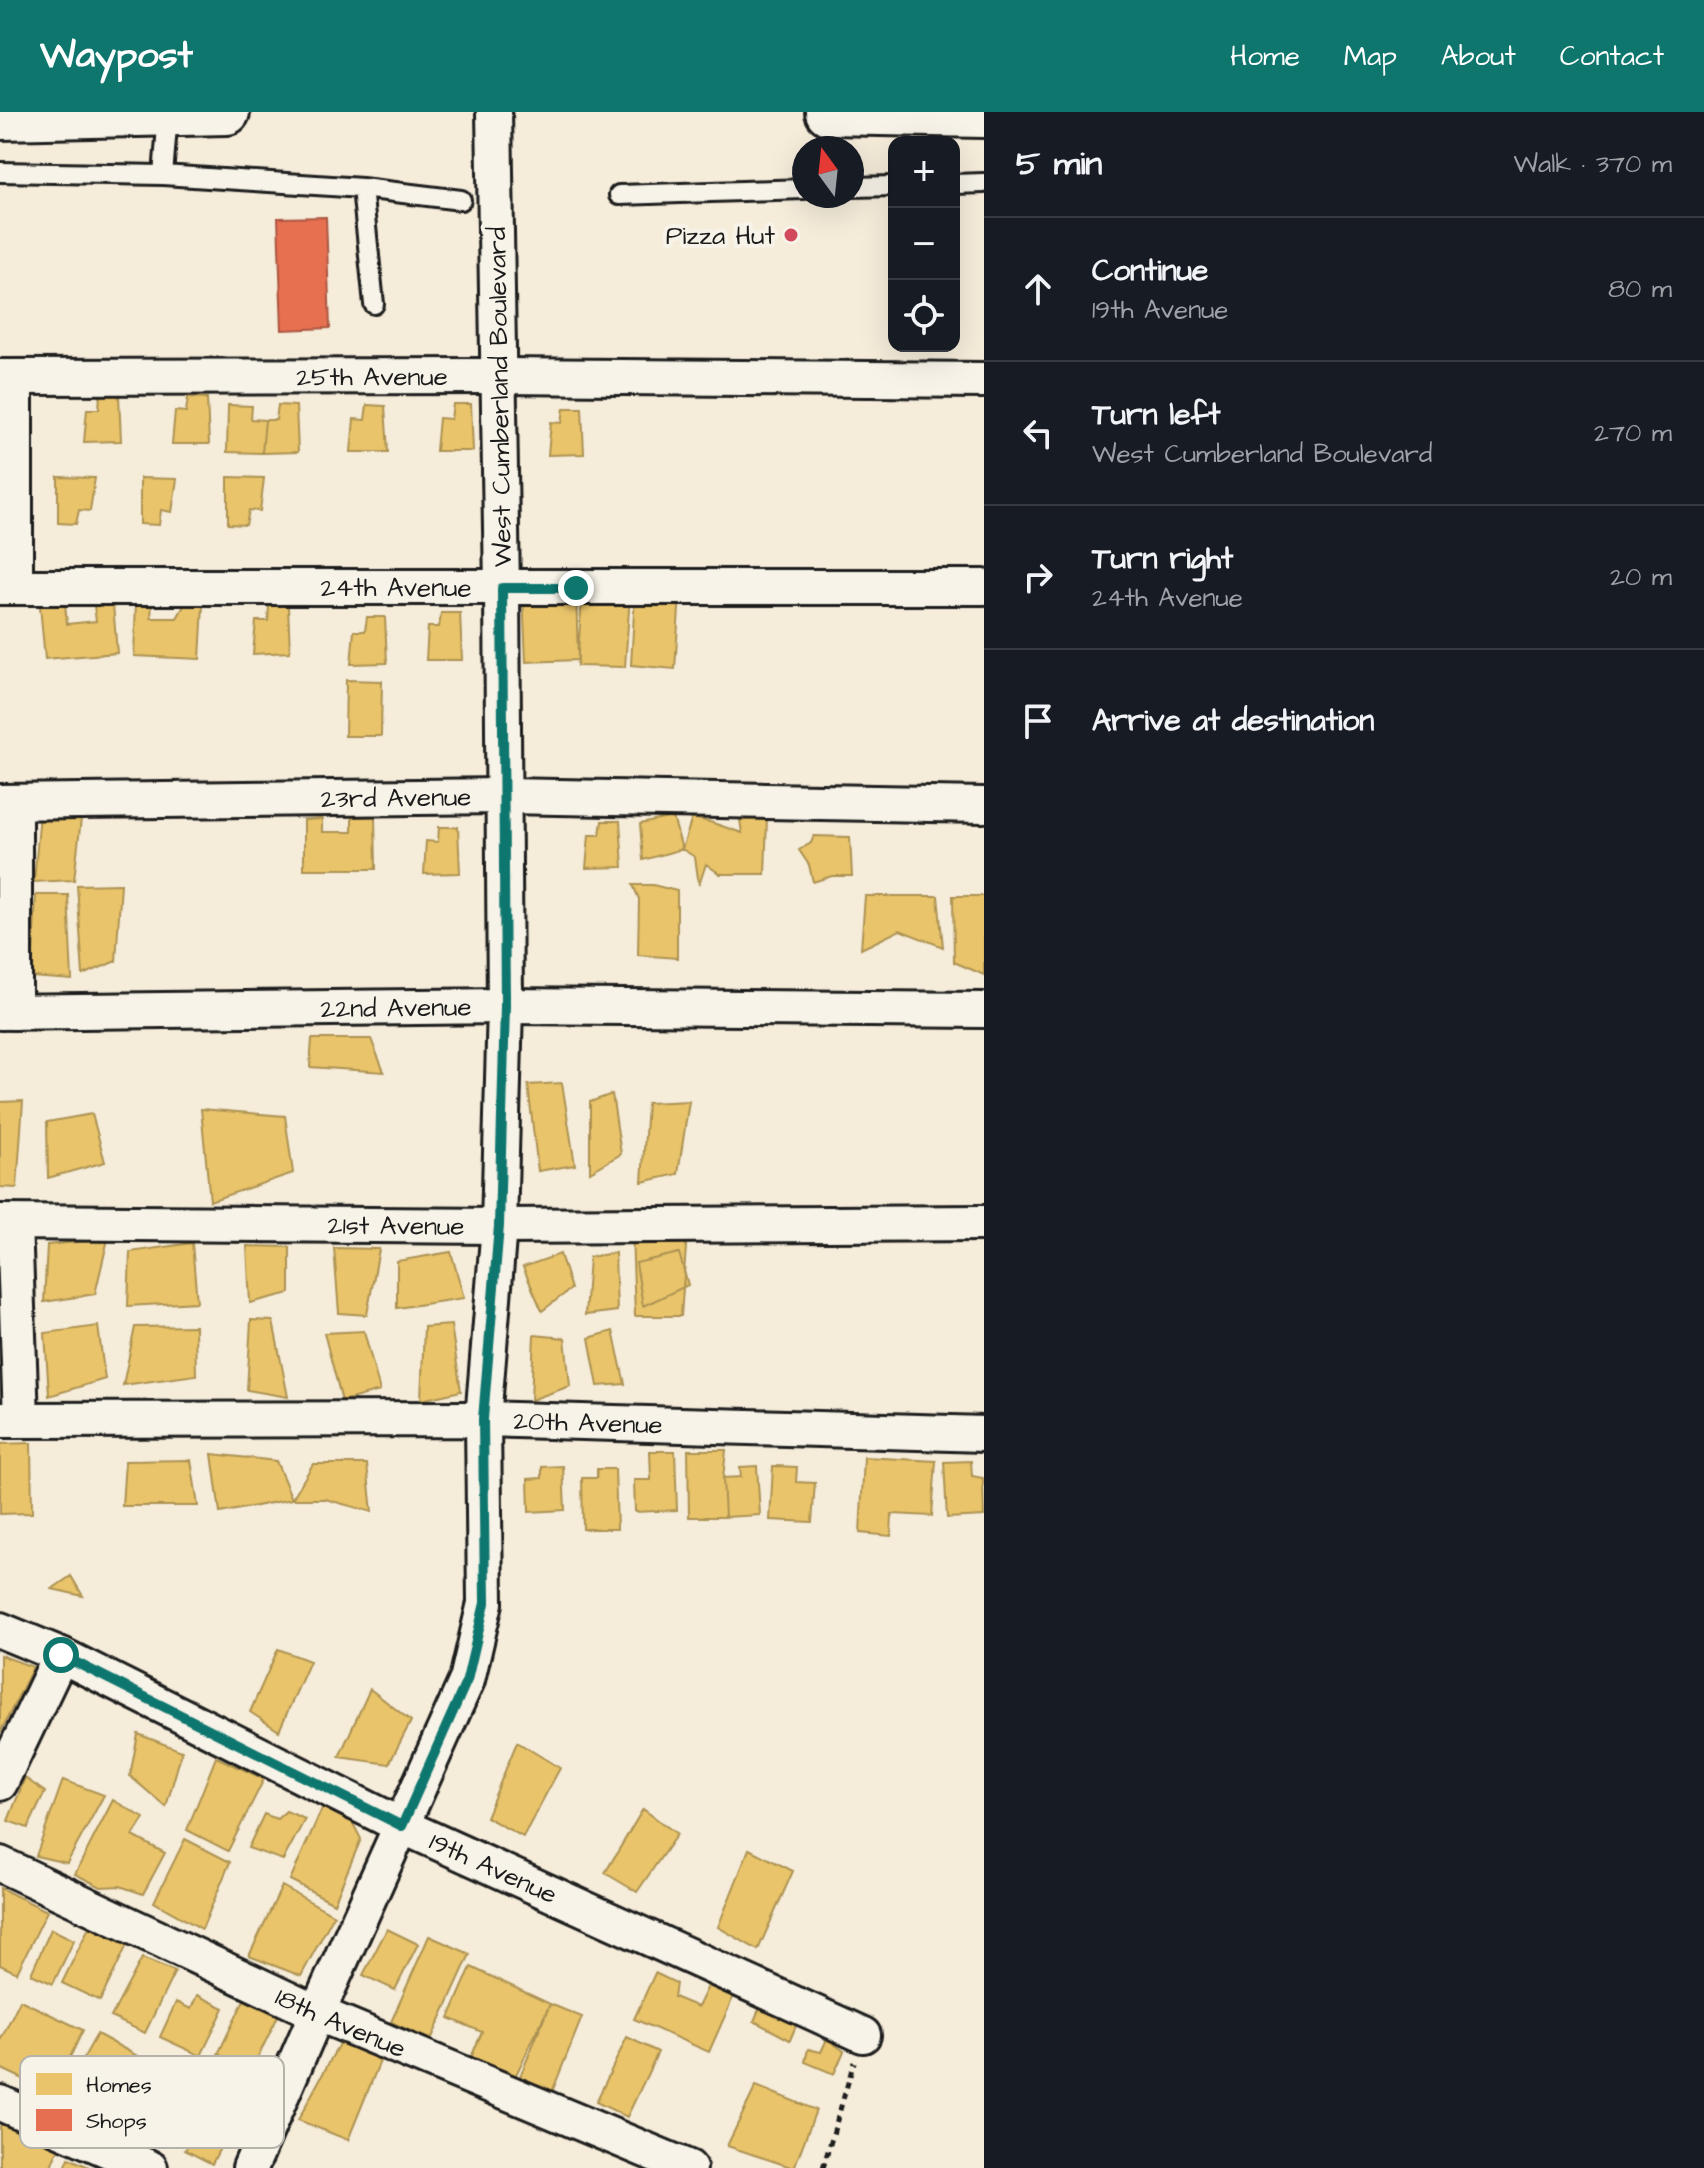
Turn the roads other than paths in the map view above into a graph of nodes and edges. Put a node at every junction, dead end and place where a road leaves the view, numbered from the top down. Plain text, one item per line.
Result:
1 (227, 112) edge
2 (494, 112) edge
3 (828, 112) edge
4 (168, 114) junction
5 (984, 115) edge
6 (0, 117) edge
7 (0, 172) edge
8 (163, 175) junction
9 (984, 183) edge
10 (960, 184) edge
11 (888, 186) edge
12 (864, 187) edge
13 (362, 188) junction
14 (792, 189) edge
15 (619, 195) dead end
16 (461, 200) dead end
17 (374, 304) dead end
18 (499, 376) junction
19 (7, 377) edge
20 (984, 380) edge
21 (7, 587) edge
22 (984, 587) edge
23 (502, 588) junction
24 (504, 796) junction
25 (7, 802) edge
26 (984, 805) edge
27 (505, 1006) junction
28 (984, 1010) edge
29 (7, 1012) edge
30 (7, 1222) edge
31 (984, 1223) edge
32 (499, 1226) junction
33 (483, 1419) junction
34 (11, 1420) edge
35 (984, 1434) edge
36 (0, 1630) edge
37 (61, 1655) junction
38 (0, 1783) edge
39 (402, 1826) junction
40 (0, 1864) edge
41 (317, 2013) junction
42 (863, 2035) road end
43 (284, 2089) edge
44 (0, 2103) edge
45 (20, 2112) edge
46 (104, 2148) edge
47 (259, 2148) edge
48 (150, 2168) edge
49 (250, 2168) edge
50 (689, 2168) edge

1 - 4 main road
2 - 18 street, West Cumberland Boulevard
3 - 5 main road
4 - 6 main road
4 - 8 lane
7 - 8 lane
8 - 13 lane
9 - 10 lane
11 - 12 lane
13 - 16 lane
13 - 17 lane
14 - 15 lane
18 - 19 street, 25th Avenue
18 - 20 street, 25th Avenue
18 - 23 street, West Cumberland Boulevard
19 - 21 street
21 - 23 street, 24th Avenue
22 - 23 street, 24th Avenue
23 - 24 street, West Cumberland Boulevard
24 - 25 street, 23rd Avenue
24 - 26 street, 23rd Avenue
24 - 27 street, West Cumberland Boulevard
25 - 29 street
27 - 28 street, 22nd Avenue
27 - 29 street, 22nd Avenue
27 - 32 street, West Cumberland Boulevard
30 - 32 street, 21st Avenue
30 - 34 street
31 - 32 street, 21st Avenue
32 - 33 street, West Cumberland Boulevard
33 - 34 street, 20th Avenue
33 - 35 street, 20th Avenue
33 - 39 street, West Cumberland Boulevard
36 - 37 street, 19th Avenue
37 - 38 street
37 - 39 street, 19th Avenue
39 - 41 street, West Cumberland Boulevard
39 - 42 street, 19th Avenue
40 - 41 street, 18th Avenue
41 - 43 street, West Cumberland Boulevard
41 - 50 street, 18th Avenue
44 - 45 street
46 - 48 street
47 - 49 street, West Cumberland Boulevard

